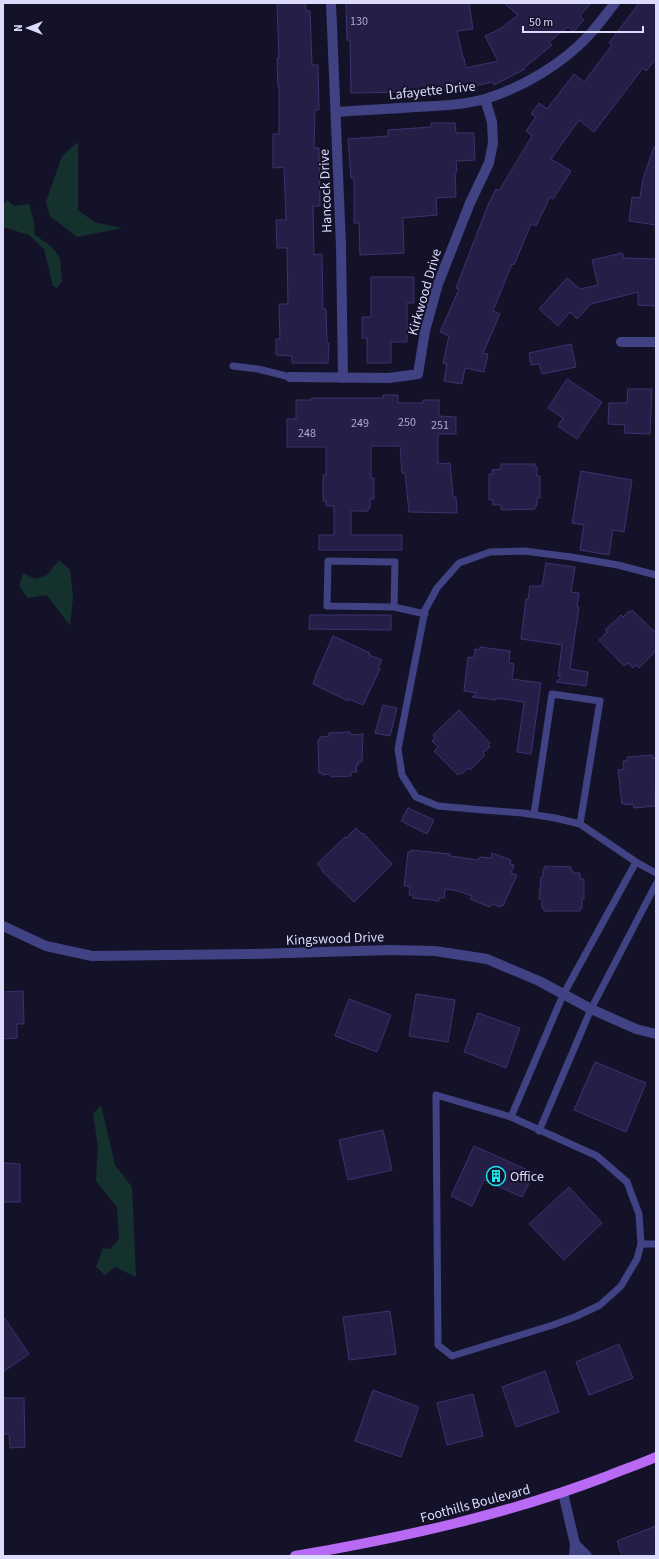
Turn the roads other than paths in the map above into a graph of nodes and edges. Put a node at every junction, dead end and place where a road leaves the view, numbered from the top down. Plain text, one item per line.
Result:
1 (331, 3) edge
2 (615, 3) edge
3 (485, 99) junction
4 (336, 112) junction
5 (621, 342) dead end
6 (656, 342) edge
7 (233, 366) dead end
8 (290, 377) joint
9 (343, 378) junction
10 (656, 574) edge
11 (394, 607) junction
12 (424, 614) junction
13 (534, 814) junction
14 (580, 824) junction
15 (636, 862) junction
16 (656, 873) edge
17 (656, 884) edge
18 (3, 926) edge
19 (563, 995) junction
20 (591, 1009) junction
21 (656, 1034) edge
22 (511, 1117) junction
23 (539, 1131) junction
24 (641, 1244) junction
25 (656, 1244) edge
26 (656, 1457) edge
27 (563, 1493) junction
28 (576, 1544) junction
29 (295, 1556) edge
30 (574, 1556) edge
31 (588, 1556) edge

1 - 4 street, Hancock Drive
2 - 3 street, Lafayette Drive
3 - 4 street, Lafayette Drive
3 - 9 street, Kirkwood Drive
4 - 9 street, Hancock Drive
5 - 6 street
7 - 8 lane
8 - 9 street, Kirkwood Drive
10 - 12 lane
11 - 11 lane
11 - 12 lane
12 - 13 lane
13 - 14 lane
13 - 14 lane
14 - 15 lane
15 - 16 lane
15 - 19 lane
17 - 20 lane
18 - 19 street, Kingswood Drive
19 - 20 street, Kingswood Drive
19 - 22 lane
20 - 21 street, Kingswood Drive
20 - 23 lane
22 - 23 lane
22 - 24 lane
23 - 24 lane
24 - 25 lane
26 - 27 main road, Foothills Boulevard
27 - 28 street
27 - 29 main road, Foothills Boulevard
28 - 30 street
28 - 31 street

